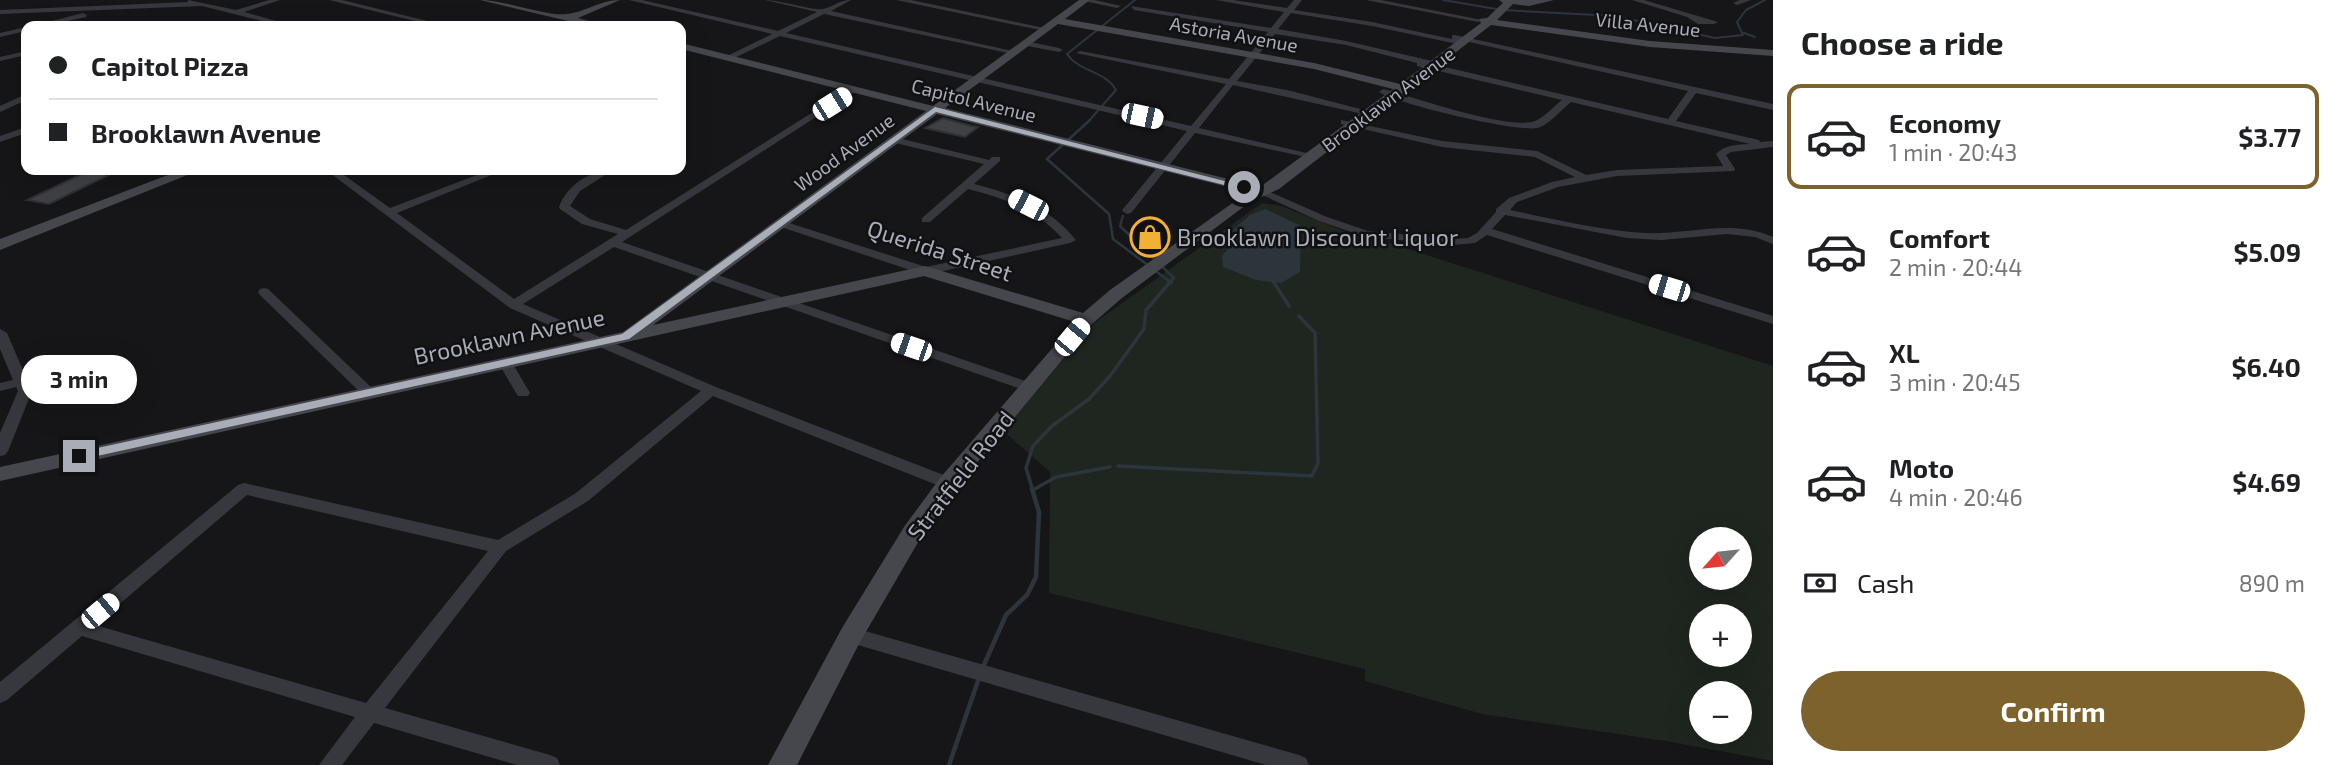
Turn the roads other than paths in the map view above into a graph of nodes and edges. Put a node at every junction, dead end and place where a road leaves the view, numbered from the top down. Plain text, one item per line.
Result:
1 (44, 0) edge
2 (186, 0) edge
3 (276, 0) edge
4 (334, 0) edge
5 (485, 0) edge
6 (615, 0) edge
7 (625, 0) edge
8 (633, 0) edge
9 (769, 0) edge
10 (847, 0) edge
11 (900, 0) edge
12 (1084, 0) edge
13 (1220, 0) edge
14 (1298, 0) edge
15 (1370, 0) edge
16 (1549, 0) edge
17 (1636, 0) edge
18 (1747, 0) edge
19 (1738, 3) dead end
20 (201, 4) junction
21 (1118, 6) dead end
22 (115, 8) junction
23 (1134, 8) dead end
24 (1499, 8) edge
25 (75, 9) junction
26 (1290, 11) junction
27 (236, 12) junction
28 (825, 12) junction
29 (2, 13) edge
30 (1692, 17) dead end
31 (571, 19) junction
32 (58, 21) edge
33 (271, 21) edge
34 (423, 21) edge
35 (564, 21) edge
36 (567, 21) edge
37 (580, 21) edge
38 (1051, 25) junction
39 (21, 30) edge
40 (1272, 31) junction
41 (781, 34) junction
42 (0, 35) edge
43 (1458, 40) junction
44 (1025, 43) junction
45 (686, 47) edge
46 (1059, 50) dead end
47 (1013, 52) junction
48 (1080, 53) dead end
49 (1773, 53) edge
50 (21, 54) edge
51 (1255, 56) junction
52 (730, 58) junction
53 (0, 59) edge
54 (1427, 64) junction
55 (977, 79) junction
56 (1231, 83) junction
57 (1694, 89) junction
58 (854, 90) junction
59 (1393, 90) junction
60 (1570, 98) junction
61 (21, 99) edge
62 (1773, 107) edge
63 (0, 109) edge
64 (935, 110) junction
65 (1363, 113) junction
66 (1670, 122) junction
67 (1348, 123) junction
68 (1194, 128) junction
69 (21, 132) edge
70 (0, 139) edge
71 (894, 140) junction
72 (1770, 144) edge
73 (1306, 155) junction
74 (1163, 166) junction
75 (165, 175) edge
76 (179, 175) edge
77 (338, 175) edge
78 (486, 175) edge
79 (599, 175) edge
80 (1582, 177) junction
81 (966, 185) junction
82 (1259, 191) junction
83 (98, 204) junction
84 (1128, 211) dead end
85 (1500, 211) junction
86 (390, 212) junction
87 (55, 220) junction
88 (926, 220) dead end
89 (779, 223) junction
90 (1486, 231) junction
91 (629, 234) junction
92 (0, 238) edge
93 (1773, 241) edge
94 (615, 243) junction
95 (0, 245) edge
96 (1154, 266) joint
97 (925, 271) junction
98 (705, 276) junction
99 (264, 292) dead end
100 (782, 302) junction
101 (514, 304) junction
102 (1086, 320) junction
103 (1773, 320) edge
104 (0, 333) edge
105 (626, 337) junction
106 (601, 342) junction
107 (505, 362) junction
108 (20, 382) junction
109 (0, 387) edge
110 (1029, 387) junction
111 (711, 390) junction
112 (368, 392) junction
113 (523, 393) dead end
114 (0, 451) edge
115 (0, 474) edge
116 (948, 482) junction
117 (500, 547) junction
118 (79, 628) junction
119 (851, 635) junction
120 (0, 694) edge
121 (370, 713) junction
122 (329, 765) edge
123 (550, 765) edge
124 (782, 765) edge
125 (1299, 765) edge

1 - 25 street
2 - 20 street
3 - 27 street
4 - 34 street
5 - 31 main road
6 - 31 main road
7 - 31 main road
8 - 41 street
9 - 28 street
10 - 28 street
11 - 38 street
12 - 21 street
12 - 38 main road, Wood Avenue
13 - 26 street
14 - 26 street
15 - 24 street
16 - 24 main road
17 - 30 street
18 - 19 street
20 - 22 street
20 - 27 street
22 - 25 street
22 - 32 street
23 - 40 street
24 - 43 main road, Brooklawn Avenue
24 - 49 main road, Villa Avenue
25 - 29 street
26 - 40 street
26 - 43 street
27 - 33 street
28 - 41 street
28 - 47 street
31 - 35 main road
31 - 36 main road
31 - 37 main road
38 - 44 main road, Wood Avenue
38 - 51 main road, Astoria Avenue
39 - 42 street
40 - 51 street
40 - 54 street
41 - 52 street
41 - 55 street
43 - 54 main road, Brooklawn Avenue
43 - 57 street
44 - 46 street
44 - 47 main road, Wood Avenue
45 - 52 main road, Capitol Avenue
47 - 55 main road, Wood Avenue
48 - 56 street
50 - 53 street
51 - 56 street
51 - 59 main road, Astoria Avenue
52 - 58 main road, Capitol Avenue
54 - 59 main road, Brooklawn Avenue
54 - 60 street
55 - 64 main road, Wood Avenue
55 - 68 street
56 - 65 street
56 - 68 street
57 - 62 street
57 - 66 street
58 - 64 main road, Capitol Avenue
58 - 91 street
59 - 60 street
59 - 65 main road, Brooklawn Avenue
60 - 66 street
61 - 63 street
64 - 71 main road, Wood Avenue
64 - 74 main road, Capitol Avenue
65 - 67 main road, Brooklawn Avenue
66 - 72 street
67 - 73 main road, Brooklawn Avenue
67 - 80 street
68 - 73 street
68 - 74 street
69 - 70 street
71 - 81 street
71 - 89 main road, Wood Avenue
72 - 80 street
73 - 82 main road, Brooklawn Avenue
74 - 82 main road, Capitol Avenue
74 - 84 street
75 - 83 main road
76 - 83 main road
77 - 86 street
78 - 86 street
79 - 91 street
80 - 85 street
81 - 88 street
81 - 97 street, Brooklawn Avenue
82 - 90 street
82 - 96 main road, Brooklawn Avenue
83 - 87 main road
85 - 90 street
85 - 93 street
86 - 101 street
87 - 92 main road
87 - 95 main road
89 - 97 street, Querida Street
89 - 98 main road, Wood Avenue
90 - 103 street
91 - 94 street
94 - 98 street
94 - 101 street
96 - 102 main road, Stratfield Road
97 - 100 main road, Brooklawn Avenue
97 - 102 main road, Querida Street
98 - 100 street
98 - 105 main road, Wood Avenue
99 - 112 street
100 - 105 main road, Brooklawn Avenue
100 - 110 street
101 - 106 street
102 - 110 main road, Stratfield Road
104 - 108 street
105 - 106 main road, Brooklawn Avenue
106 - 107 main road, Brooklawn Avenue
106 - 111 street
107 - 112 main road, Brooklawn Avenue
107 - 113 street
108 - 109 street
108 - 114 street
110 - 116 main road, Stratfield Road
111 - 116 street
111 - 117 street
112 - 115 main road, Brooklawn Avenue
116 - 119 main road, Stratfield Road
117 - 118 street
117 - 121 street
118 - 120 street
118 - 121 street
119 - 124 main road, Stratfield Road
119 - 125 street
121 - 122 street
121 - 123 street

